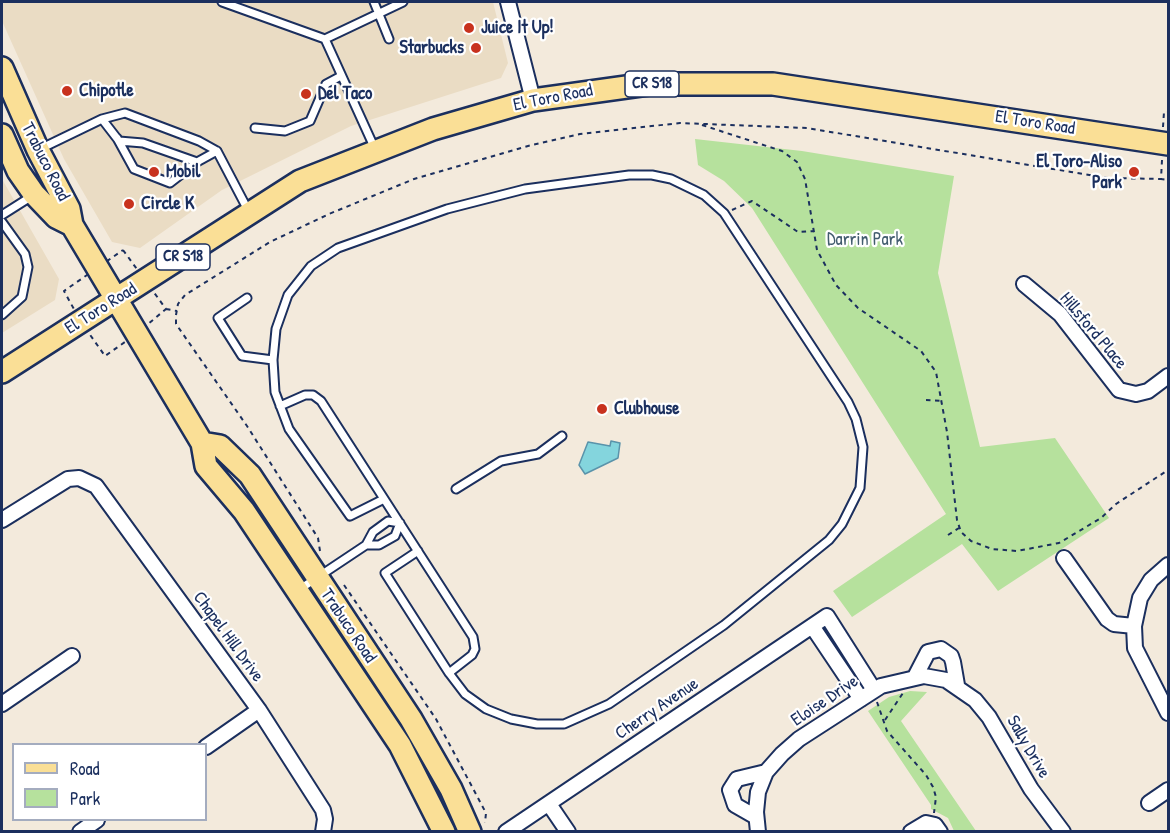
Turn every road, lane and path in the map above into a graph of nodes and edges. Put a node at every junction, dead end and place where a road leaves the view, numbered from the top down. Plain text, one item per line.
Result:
1 (222, 2) edge
2 (374, 2) edge
3 (403, 2) edge
4 (508, 2) edge
5 (379, 13) junction
6 (325, 39) junction
7 (389, 39) dead end
8 (2, 68) edge
9 (340, 76) junction
10 (533, 100) junction
11 (102, 118) junction
12 (699, 124) dead end
13 (255, 128) dead end
14 (2, 135) edge
15 (117, 138) junction
16 (1168, 144) edge
17 (38, 150) junction
18 (217, 151) junction
19 (376, 151) junction
20 (196, 162) junction
21 (34, 194) junction
22 (724, 213) junction
23 (250, 214) junction
24 (2, 216) edge
25 (2, 222) edge
26 (72, 225) junction
27 (814, 231) junction
28 (1024, 284) dead end
29 (247, 298) dead end
30 (116, 299) junction
31 (166, 309) dead end
32 (2, 315) edge
33 (273, 360) junction
34 (6, 366) edge
35 (1168, 376) edge
36 (926, 400) dead end
37 (943, 401) junction
38 (280, 406) junction
39 (562, 436) dead end
40 (202, 443) junction
41 (1168, 470) edge
42 (456, 489) dead end
43 (384, 498) junction
44 (2, 520) edge
45 (400, 523) junction
46 (959, 528) junction
47 (948, 535) dead end
48 (366, 545) junction
49 (320, 550) dead end
50 (418, 551) junction
51 (1064, 558) dead end
52 (1168, 566) edge
53 (317, 579) junction
54 (343, 584) dead end
55 (298, 591) junction
56 (812, 626) junction
57 (1134, 626) junction
58 (72, 656) dead end
59 (448, 673) junction
60 (935, 677) joint
61 (909, 678) junction
62 (957, 685) junction
63 (874, 690) junction
64 (861, 699) junction
65 (2, 704) edge
66 (259, 710) junction
67 (1168, 713) edge
68 (884, 723) junction
69 (207, 746) edge
70 (766, 772) junction
71 (1168, 790) edge
72 (1149, 803) dead end
73 (549, 804) junction
74 (941, 816) dead end
75 (756, 817) junction
76 (95, 821) edge
77 (478, 827) edge
78 (80, 831) edge
79 (323, 831) edge
80 (444, 831) edge
81 (506, 831) edge
82 (567, 831) edge
83 (758, 831) edge
84 (911, 831) edge
85 (940, 831) edge
86 (1063, 831) edge

1 - 6 lane
2 - 5 lane
3 - 5 lane
4 - 10 street
5 - 6 lane
5 - 7 lane
6 - 9 lane
8 - 17 main road, Trabuco Road
9 - 13 lane
9 - 19 lane
10 - 16 main road, El Toro Road / CR S18
10 - 19 main road, El Toro Road / CR S18
11 - 15 lane
11 - 17 lane
11 - 18 lane
12 - 27 path
14 - 21 main road, Trabuco Road
15 - 20 lane
15 - 20 lane
17 - 26 main road, Trabuco Road
18 - 20 lane
18 - 23 lane
19 - 23 main road, El Toro Road / CR S18
21 - 24 lane
21 - 26 main road, Trabuco Road
22 - 27 path
22 - 33 lane
22 - 59 lane
23 - 30 main road, El Toro Road / CR S18
25 - 32 lane
26 - 30 main road, Trabuco Road
27 - 37 path
28 - 35 street, Hillsford Place
29 - 33 lane
30 - 34 main road, El Toro Road / CR S18
30 - 40 main road, Trabuco Road
31 - 49 path
33 - 38 lane
36 - 37 path
37 - 46 path
38 - 43 lane
38 - 43 lane
39 - 42 lane
40 - 53 main road, Trabuco Road
40 - 55 main road, Trabuco Road
41 - 46 path
43 - 45 lane
44 - 66 street, Chapel Hill Drive
45 - 48 lane
45 - 48 lane
45 - 50 lane
46 - 47 path
48 - 53 lane
50 - 59 lane
50 - 59 lane
51 - 57 street
52 - 57 street
53 - 55 lane
53 - 77 main road, Trabuco Road
54 - 77 path
55 - 80 main road, Trabuco Road
56 - 63 street, Cherry Avenue
56 - 64 street
56 - 73 street, Cherry Avenue
57 - 67 street
58 - 65 street
60 - 61 street, Eloise Drive
60 - 62 street, Sally Drive
61 - 62 street
61 - 63 street, Eloise Drive
61 - 68 path
62 - 86 street, Sally Drive
63 - 64 street, Eloise Drive
63 - 68 path
64 - 70 street, Eloise Drive
66 - 69 street
66 - 79 street, Chapel Hill Drive
68 - 74 path
70 - 75 street, Eloise Drive
70 - 75 street
71 - 72 street
73 - 81 street, Cherry Avenue
73 - 82 street
75 - 83 street, Eloise Drive
76 - 78 street
84 - 85 street

